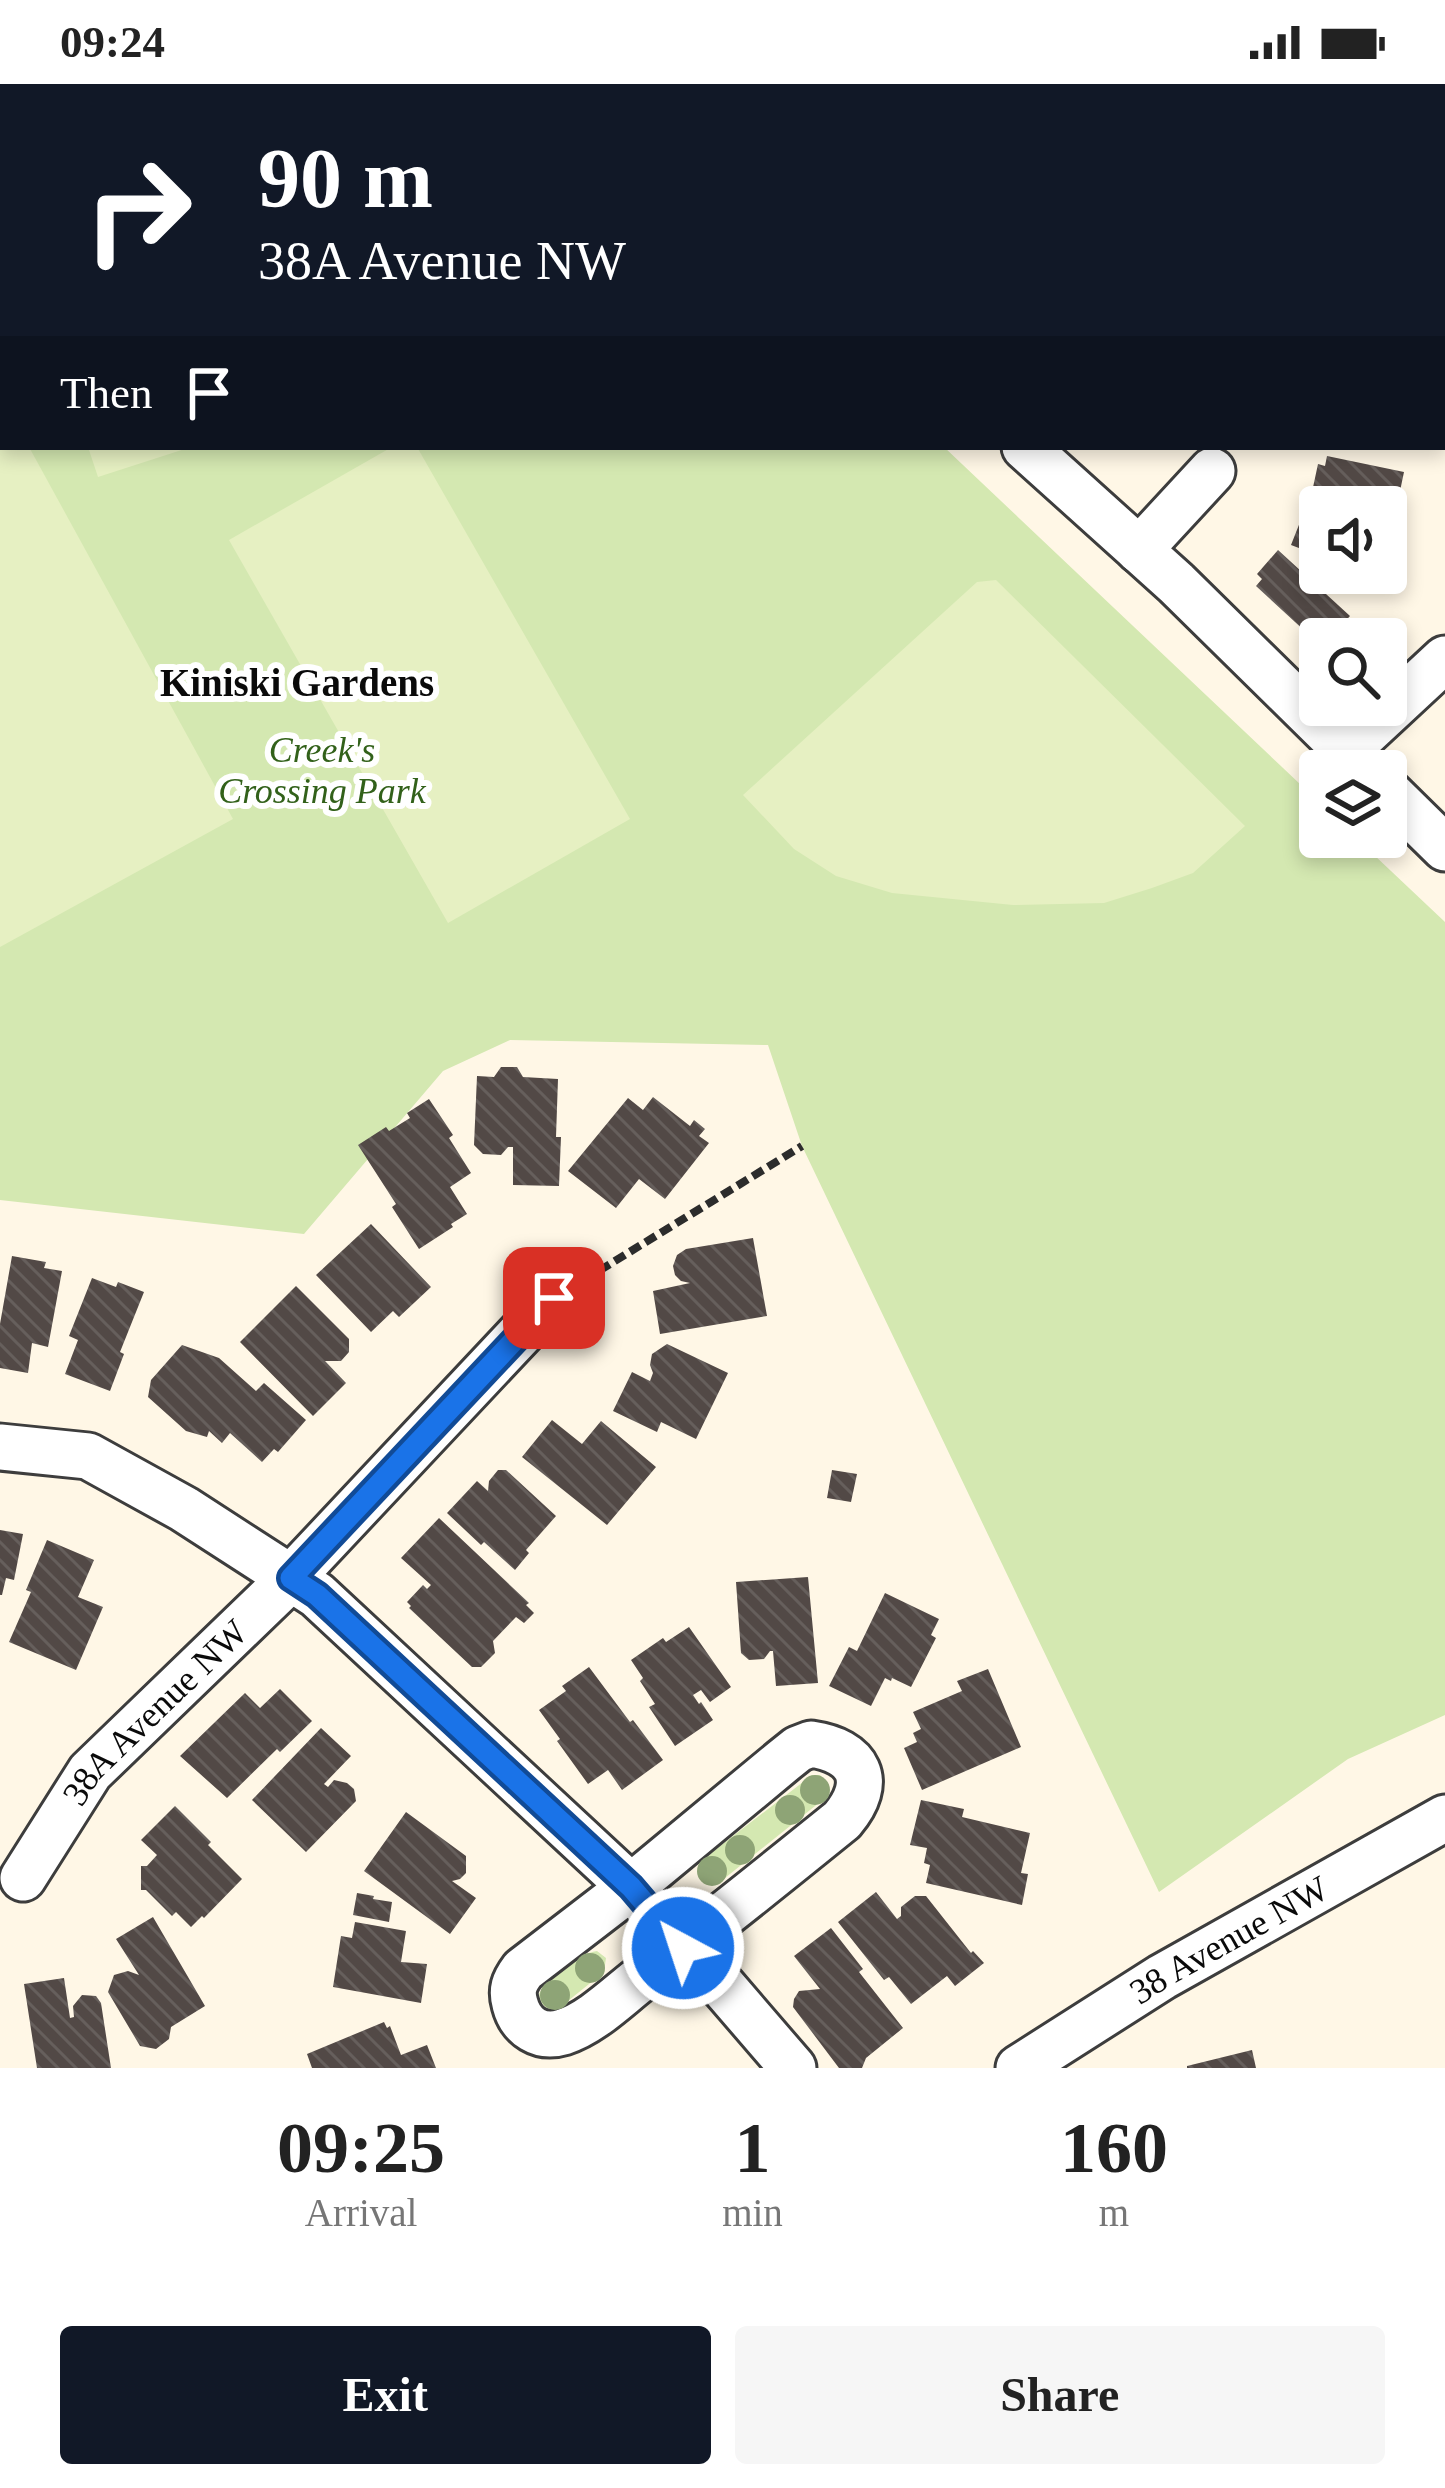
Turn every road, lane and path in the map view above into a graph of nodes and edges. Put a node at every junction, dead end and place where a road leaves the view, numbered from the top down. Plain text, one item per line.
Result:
1 (1028, 450) edge
2 (1212, 472) dead end
3 (1139, 550) junction
4 (1445, 659) edge
5 (1345, 750) edge
6 (1366, 750) edge
7 (1407, 811) edge
8 (1445, 848) edge
9 (802, 1146) dead end
10 (554, 1298) joint
11 (0, 1447) edge
12 (291, 1578) junction
13 (1445, 1818) edge
14 (23, 1878) dead end
15 (631, 1887) junction
16 (683, 1948) junction
17 (793, 2068) edge
18 (1019, 2068) edge

1 - 3 street
2 - 3 street
3 - 5 street
4 - 6 street
7 - 8 street
9 - 10 path
10 - 12 street, 38A Avenue NW
11 - 12 street
12 - 14 street, 38A Avenue NW
12 - 15 street
13 - 18 street, 38 Avenue NW
15 - 16 street
15 - 16 street
15 - 16 street
16 - 17 street

